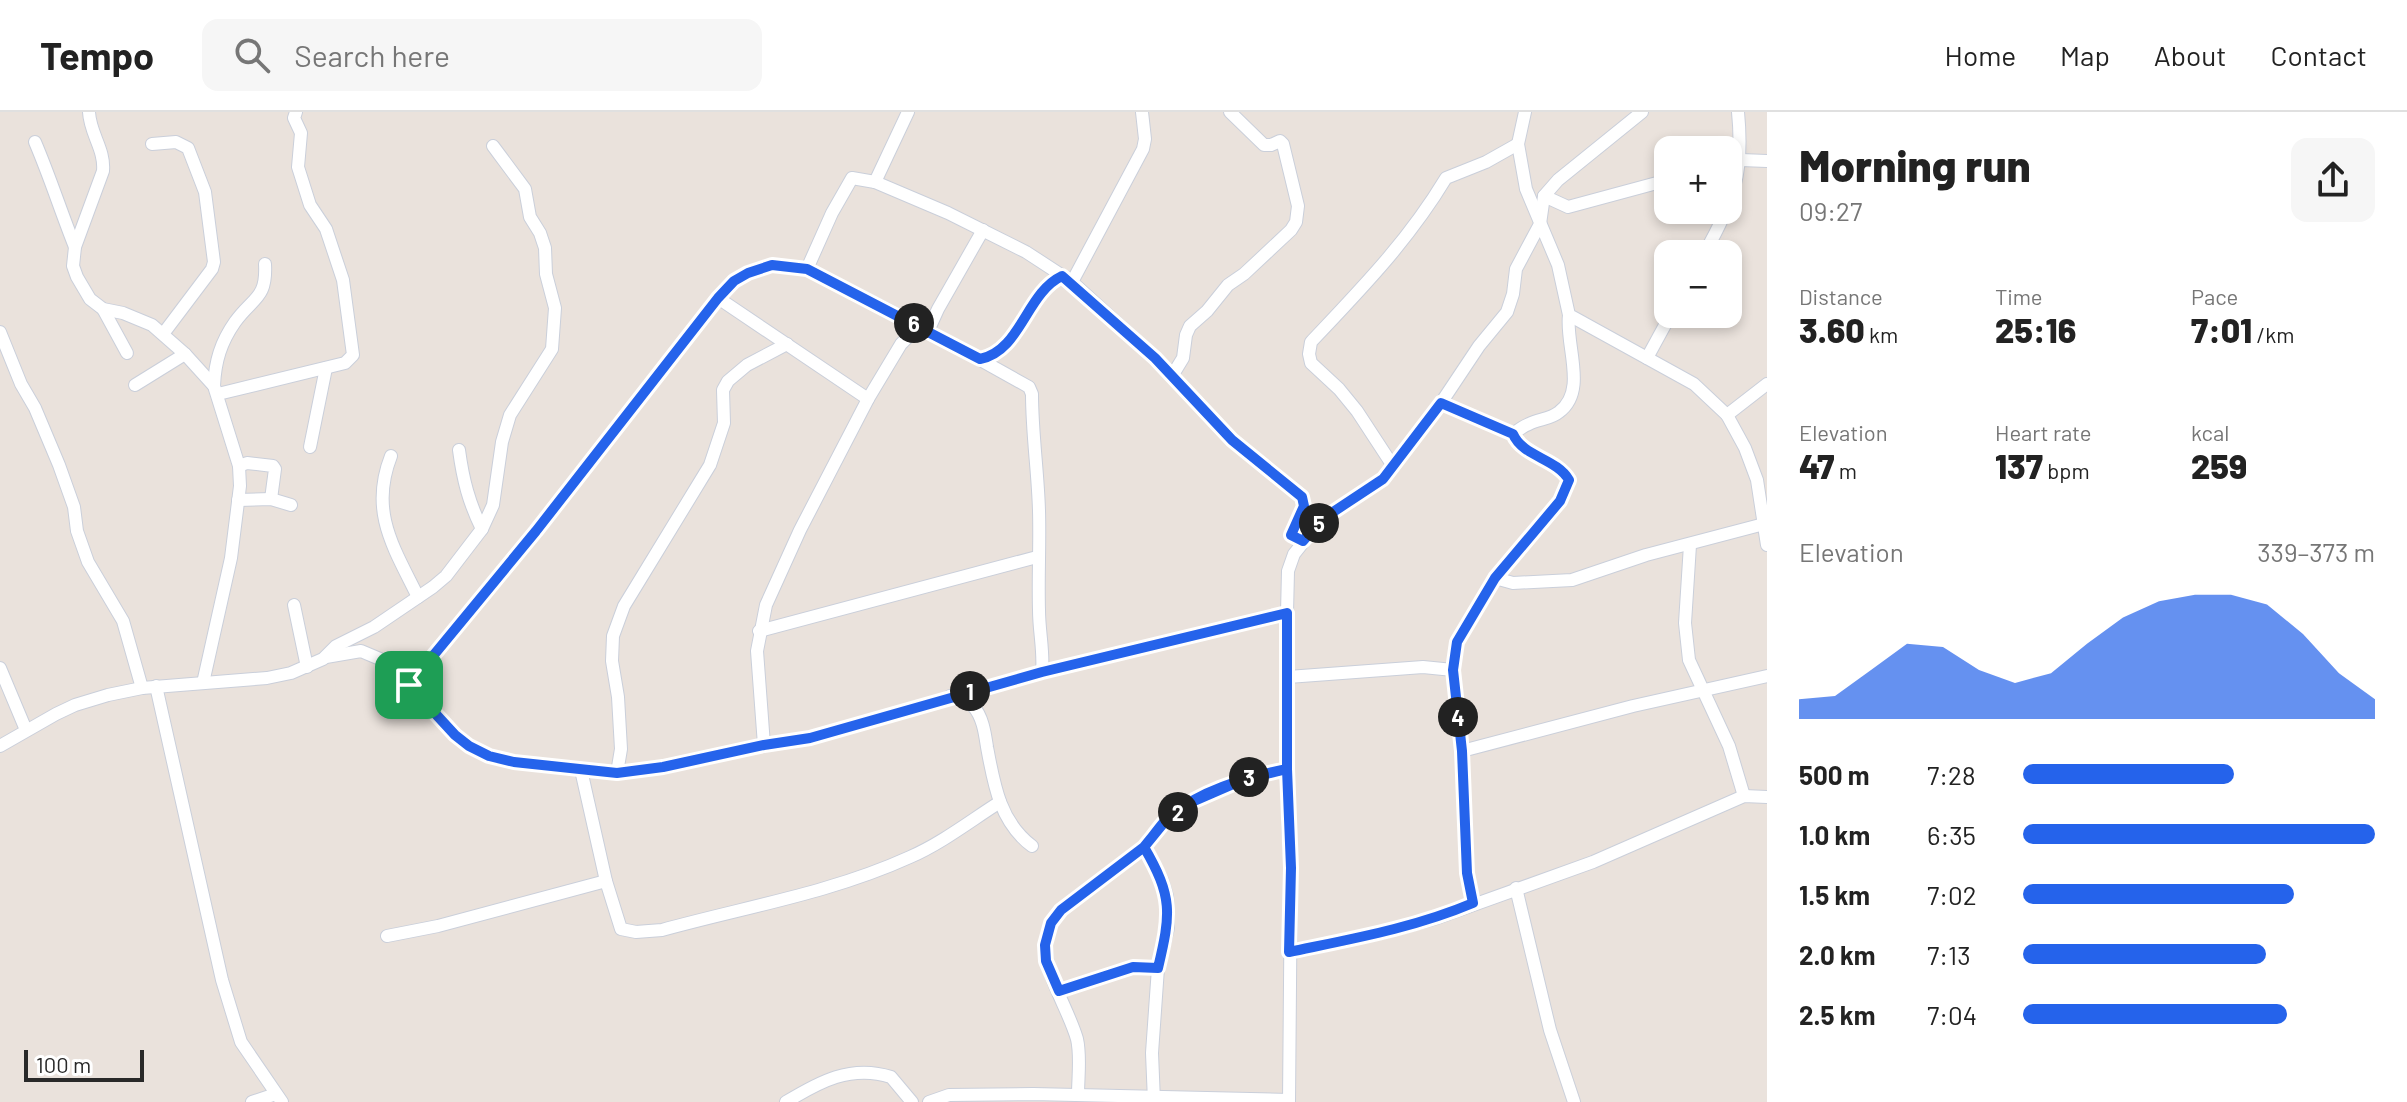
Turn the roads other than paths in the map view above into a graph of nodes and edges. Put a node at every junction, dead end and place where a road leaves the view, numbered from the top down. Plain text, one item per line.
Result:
1 (89, 112) edge
2 (296, 112) edge
3 (908, 112) edge
4 (1142, 112) edge
5 (1230, 112) edge
6 (1525, 112) edge
7 (1642, 112) edge
8 (1738, 112) edge
9 (1740, 136) edge
10 (35, 142) dead end
11 (152, 144) dead end
12 (1518, 144) junction
13 (493, 146) dead end
14 (1742, 160) edge
15 (1767, 161) edge
16 (875, 182) junction
17 (1654, 184) edge
18 (1544, 196) junction
19 (1540, 224) junction
20 (983, 230) junction
21 (75, 247) junction
22 (265, 264) dead end
23 (807, 269) junction
24 (1067, 279) junction
25 (718, 298) junction
26 (103, 309) junction
27 (1569, 315) junction
28 (1663, 328) edge
29 (927, 330) junction
30 (0, 332) edge
31 (163, 334) junction
32 (787, 344) junction
33 (127, 353) dead end
34 (185, 354) junction
35 (1647, 358) junction
36 (980, 359) junction
37 (326, 368) junction
38 (1172, 376) junction
39 (1767, 384) edge
40 (135, 385) dead end
41 (216, 390) junction
42 (868, 399) junction
43 (1441, 403) junction
44 (1727, 415) junction
45 (1513, 434) junction
46 (310, 447) dead end
47 (459, 450) dead end
48 (391, 456) dead end
49 (239, 466) junction
50 (1393, 466) junction
51 (271, 499) junction
52 (238, 500) junction
53 (291, 505) dead end
54 (1764, 524) junction
55 (482, 529) junction
56 (1303, 541) junction
57 (1690, 545) junction
58 (1767, 545) edge
59 (1037, 557) junction
60 (1495, 578) junction
61 (418, 597) junction
62 (294, 605) dead end
63 (1287, 613) junction
64 (759, 631) junction
65 (326, 657) junction
66 (307, 667) junction
67 (0, 668) edge
68 (1453, 670) junction
69 (1042, 672) junction
70 (1767, 676) edge
71 (1288, 677) junction
72 (203, 683) junction
73 (409, 685) junction
74 (156, 686) junction
75 (142, 688) junction
76 (1703, 692) junction
77 (950, 696) junction
78 (26, 730) junction
79 (764, 745) junction
80 (0, 746) edge
81 (1462, 751) junction
82 (1287, 769) junction
83 (581, 770) junction
84 (617, 773) junction
85 (1744, 796) junction
86 (1767, 797) edge
87 (1000, 802) junction
88 (1032, 846) dead end
89 (1144, 847) junction
90 (606, 881) junction
91 (1516, 888) junction
92 (1473, 903) junction
93 (387, 936) dead end
94 (1289, 952) junction
95 (1158, 968) junction
96 (1059, 991) junction
97 (1078, 1095) junction
98 (279, 1098) edge
99 (1033, 1098) edge
100 (1154, 1099) edge
101 (1289, 1101) edge
102 (252, 1102) edge
103 (786, 1102) edge
104 (912, 1102) edge
105 (929, 1102) edge
106 (1574, 1102) edge

1 - 21 street
2 - 37 street
3 - 16 street
4 - 24 street
5 - 38 street
6 - 12 street
7 - 18 street
8 - 9 street
10 - 21 street
11 - 31 street
12 - 19 street
12 - 50 street
13 - 55 street
14 - 15 street
16 - 20 street
16 - 23 street
17 - 18 street
18 - 19 street
19 - 27 street
19 - 43 street
20 - 24 street
20 - 29 street
21 - 26 street
22 - 41 street
23 - 25 street
23 - 29 street
24 - 36 street
24 - 38 street
25 - 32 street
25 - 73 street
26 - 31 street
26 - 33 street
27 - 35 street
27 - 45 street
28 - 35 street
29 - 36 street
29 - 42 street
30 - 75 street
31 - 34 street
32 - 42 street
32 - 84 street
34 - 40 street
34 - 41 street
35 - 44 street
36 - 59 street
37 - 41 street
37 - 46 street
38 - 56 street
39 - 44 street
41 - 49 street
42 - 64 street
43 - 45 street
43 - 50 street
44 - 54 street
45 - 60 street
47 - 55 street
48 - 61 street
49 - 51 street
49 - 52 street
50 - 56 street
51 - 52 street
51 - 53 street
52 - 72 street
54 - 57 street
54 - 58 street
55 - 61 street
56 - 63 street
57 - 60 street
57 - 76 street
59 - 64 street
59 - 69 street
60 - 68 street
61 - 65 street
62 - 66 street
63 - 69 street
63 - 71 street
64 - 79 street
65 - 66 street
65 - 73 street
66 - 72 street
67 - 78 street
68 - 71 street
68 - 81 street
69 - 77 street
70 - 76 street
71 - 82 street
72 - 74 street
73 - 83 street
74 - 75 street
74 - 98 street
75 - 78 street
76 - 81 street
76 - 85 street
77 - 79 street
77 - 87 street
78 - 80 street
79 - 84 street
81 - 92 street
82 - 89 street
82 - 94 street
83 - 84 street
83 - 90 street
85 - 86 street
85 - 91 street
87 - 88 street
87 - 90 street
89 - 95 street
89 - 96 street
90 - 93 street
91 - 92 street
91 - 106 street
92 - 94 street
94 - 101 street
95 - 96 street
95 - 100 street
96 - 97 street
97 - 99 street
97 - 100 street
98 - 102 street
99 - 105 street
100 - 101 street
103 - 104 street

